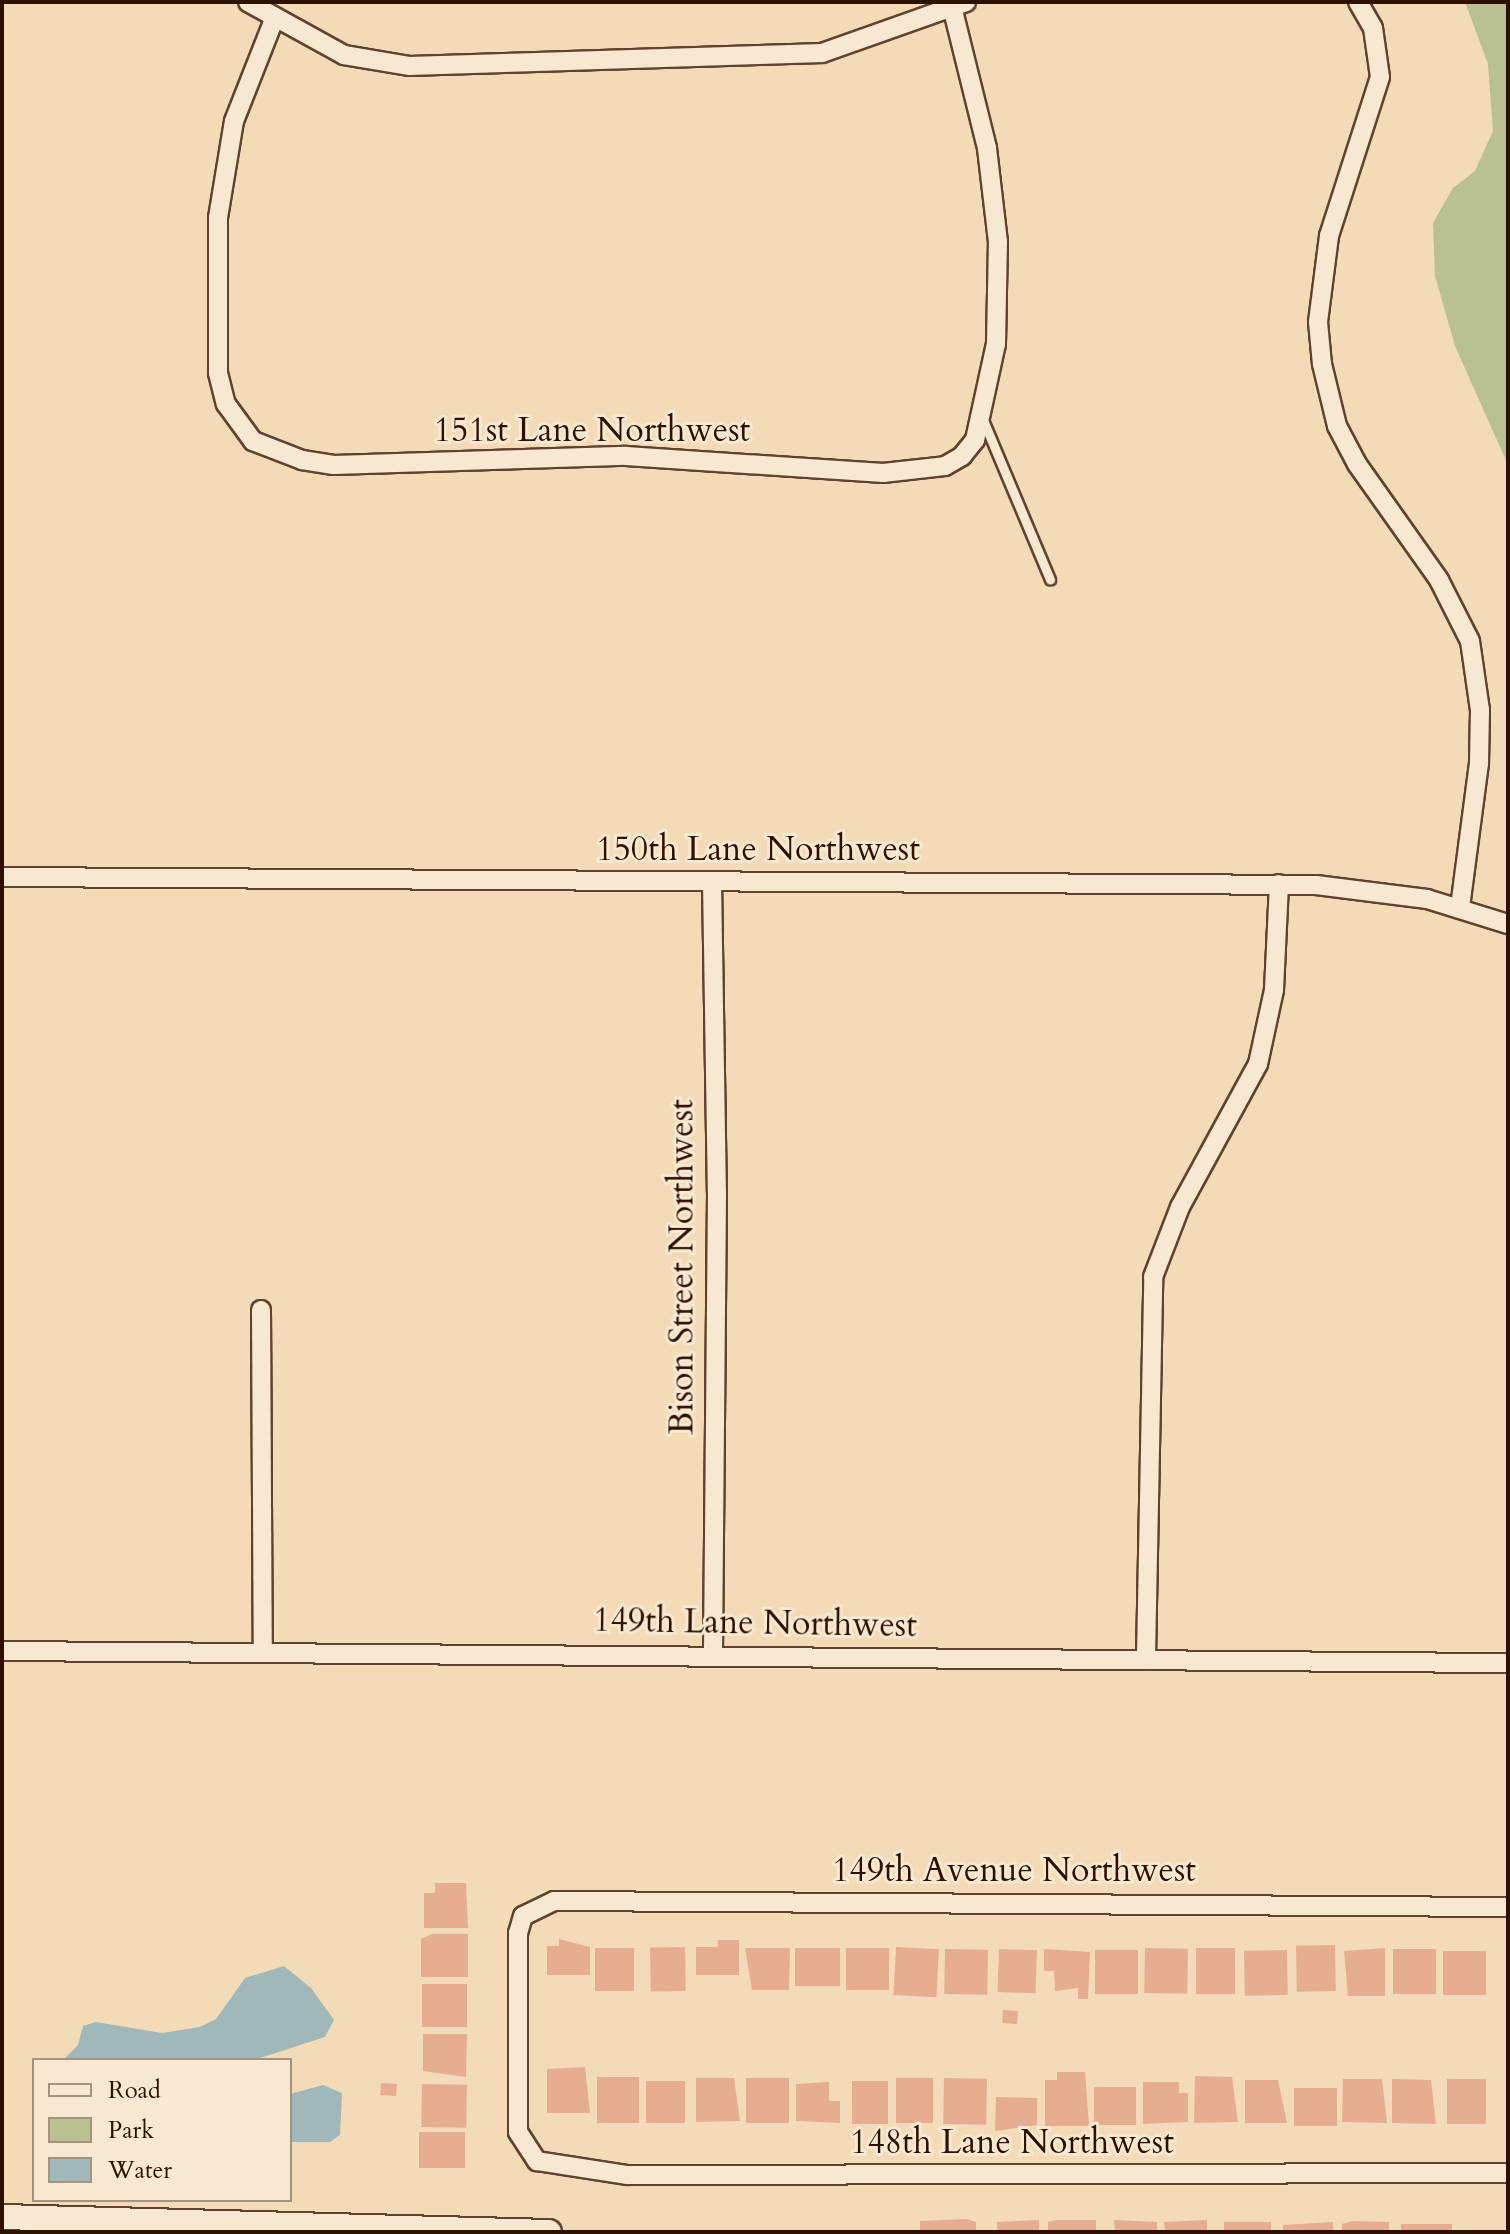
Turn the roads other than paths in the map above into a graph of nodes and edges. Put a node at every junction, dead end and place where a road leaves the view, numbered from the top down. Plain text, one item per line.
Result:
1 (248, 2) edge
2 (1358, 2) edge
3 (957, 4) edge
4 (275, 17) junction
5 (982, 417) junction
6 (1050, 579) dead end
7 (2, 877) edge
8 (712, 881) junction
9 (1279, 884) junction
10 (1460, 907) junction
11 (1508, 924) edge
12 (261, 1310) dead end
13 (263, 1650) junction
14 (2, 1651) edge
15 (713, 1654) junction
16 (1146, 1658) junction
17 (1508, 1663) edge
18 (1508, 1907) edge
19 (523, 2148) joint
20 (1508, 2173) edge
21 (2, 2217) edge
22 (549, 2232) edge

1 - 4 street
2 - 10 street
3 - 4 street
3 - 5 street, 151st Lane Northwest
4 - 5 street, 151st Lane Northwest
5 - 6 lane
7 - 8 street, 150th Lane Northwest
8 - 9 street, 150th Lane Northwest
8 - 15 street, Bison Street Northwest
9 - 10 street, 150th Lane Northwest
9 - 16 street
10 - 11 street, 150th Lane Northwest
12 - 13 street
13 - 14 street, 149th Lane Northwest
13 - 15 street, 149th Lane Northwest
15 - 16 street, 149th Lane Northwest
16 - 17 street, 149th Lane Northwest
18 - 19 street, 149th Avenue Northwest
19 - 20 street, 148th Lane Northwest
21 - 22 main road

